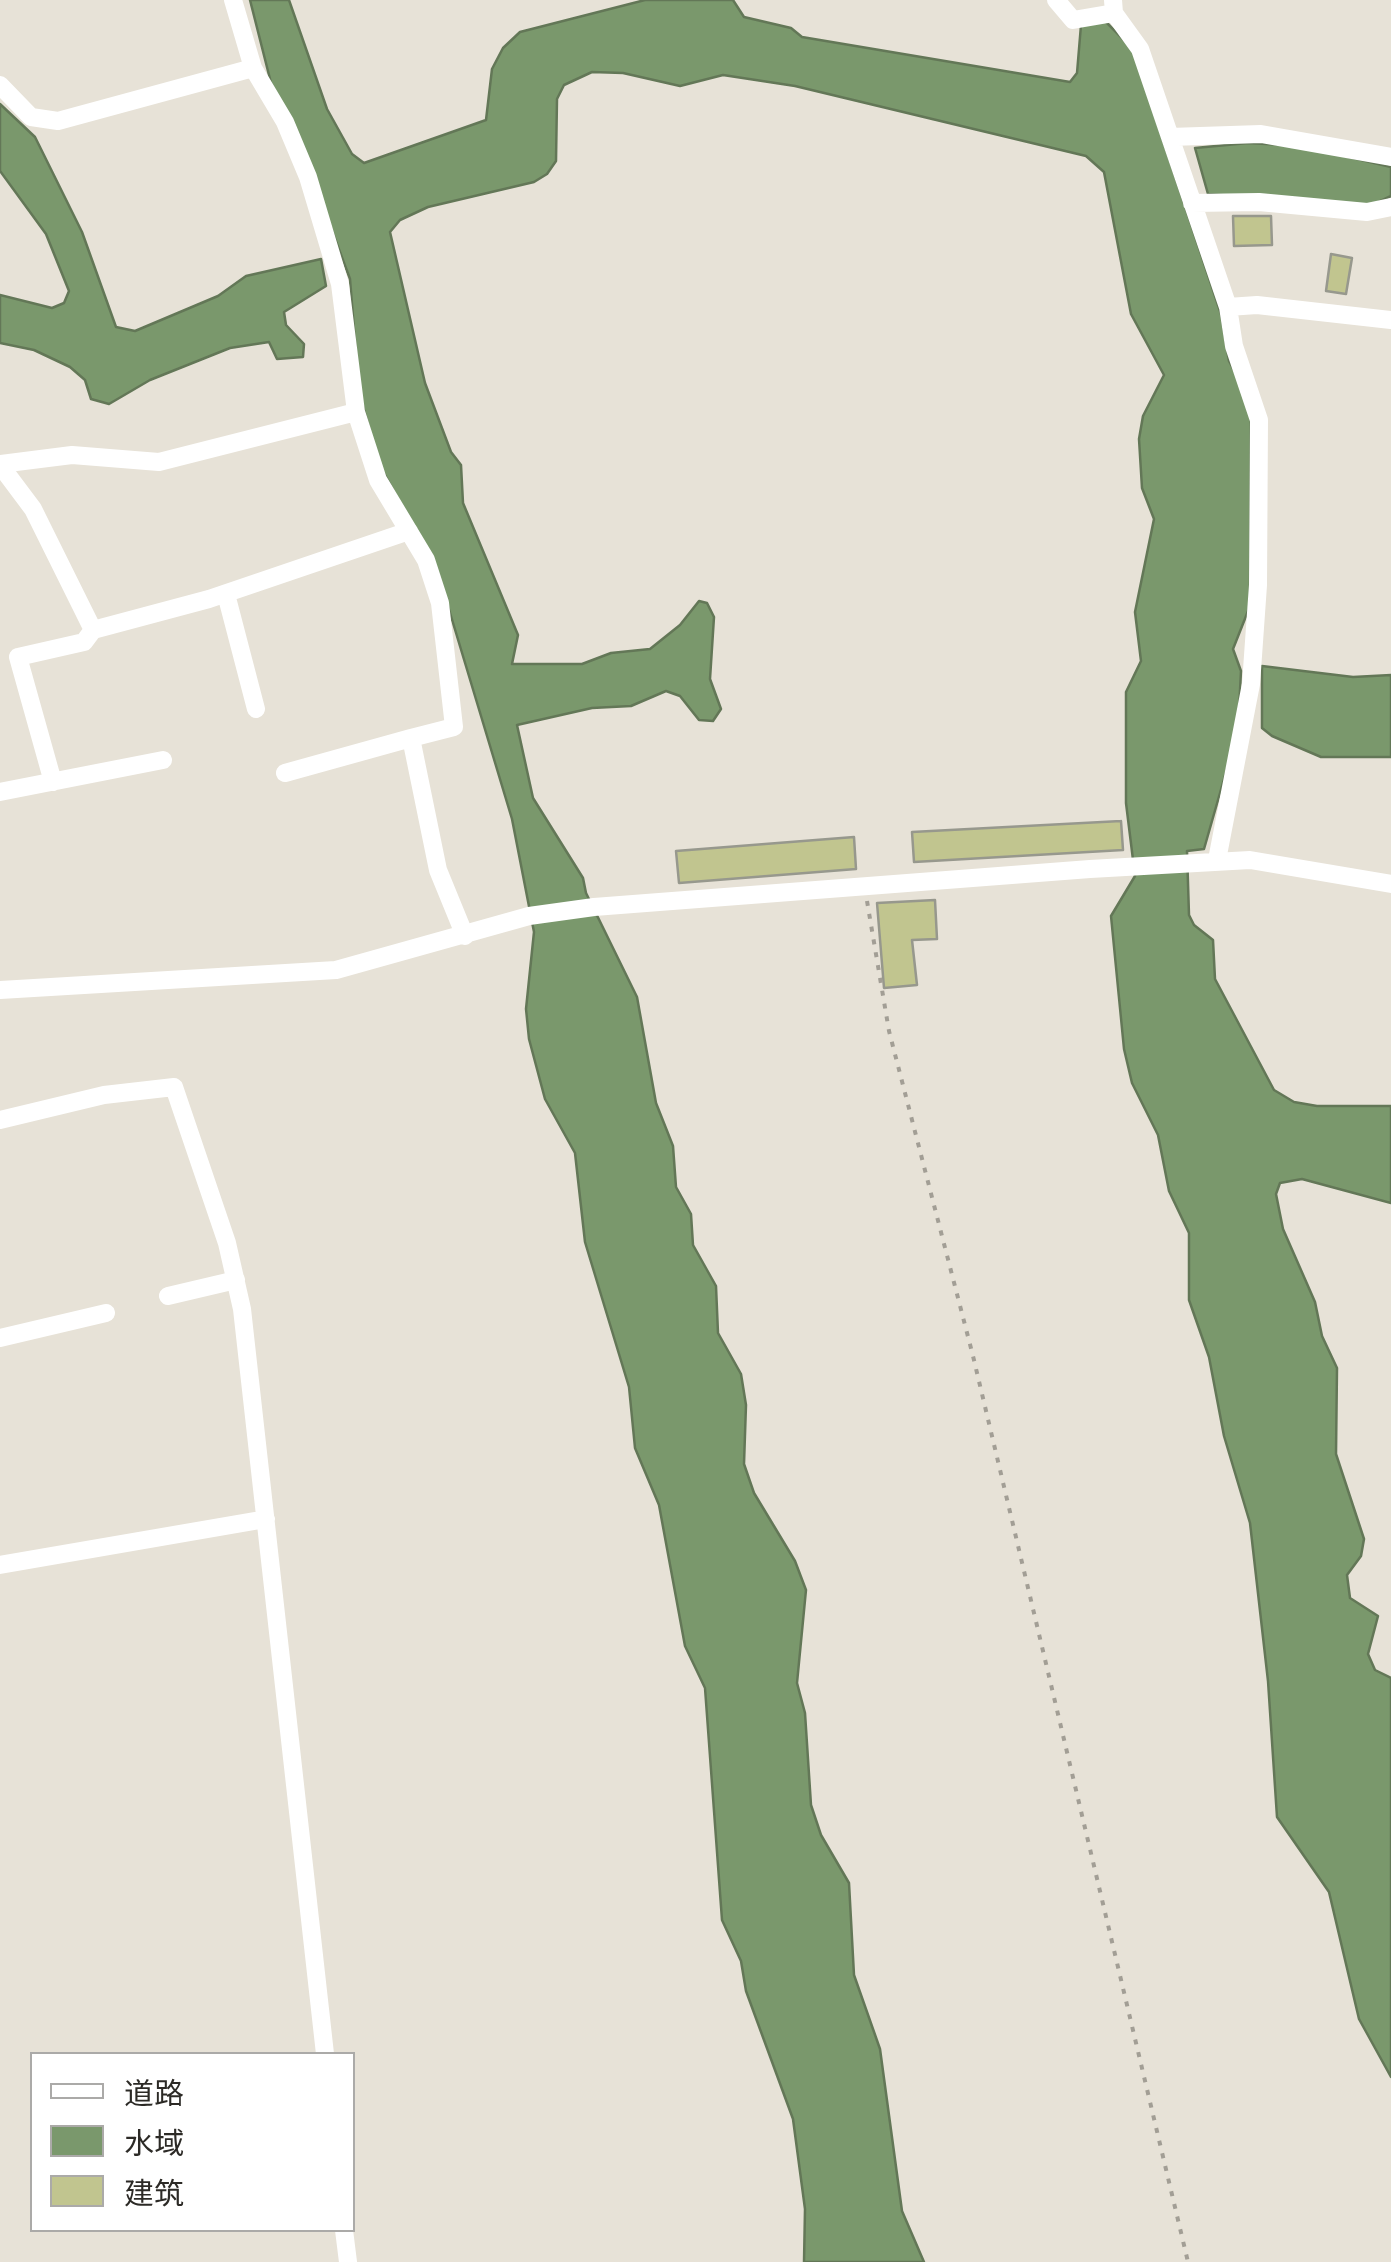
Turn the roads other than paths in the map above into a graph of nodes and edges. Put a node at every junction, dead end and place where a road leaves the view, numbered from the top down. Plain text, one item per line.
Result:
1 (234, 0) edge
2 (1056, 0) edge
3 (1114, 7) edge
4 (252, 68) junction
5 (0, 85) edge
6 (1170, 137) junction
7 (1391, 157) edge
8 (1192, 203) junction
9 (1391, 207) edge
10 (1228, 307) junction
11 (1391, 320) edge
12 (356, 412) junction
13 (408, 532) junction
14 (226, 594) junction
15 (93, 630) junction
16 (256, 708) dead end
17 (411, 738) junction
18 (164, 760) dead end
19 (285, 774) dead end
20 (52, 782) junction
21 (0, 792) edge
22 (1212, 860) junction
23 (1391, 884) edge
24 (464, 936) junction
25 (0, 990) edge
26 (0, 1120) edge
27 (236, 1280) junction
28 (168, 1296) dead end
29 (106, 1313) dead end
30 (0, 1338) edge
31 (266, 1519) junction
32 (0, 1565) edge
33 (325, 2052) edge
34 (344, 2232) edge
35 (348, 2262) edge

1 - 4 street
2 - 3 street
3 - 6 street
4 - 5 street
4 - 12 street
6 - 7 street
6 - 8 street
8 - 9 street
8 - 10 street
10 - 11 street
10 - 22 street
12 - 13 street
12 - 15 street
13 - 14 street
13 - 17 street
14 - 15 street
14 - 16 street
15 - 20 street
17 - 19 street
17 - 24 street
18 - 20 street
20 - 21 street
22 - 23 street
22 - 24 street
24 - 25 street
26 - 27 street
27 - 28 street
27 - 31 street
29 - 30 street
31 - 32 street
31 - 33 street
34 - 35 street

